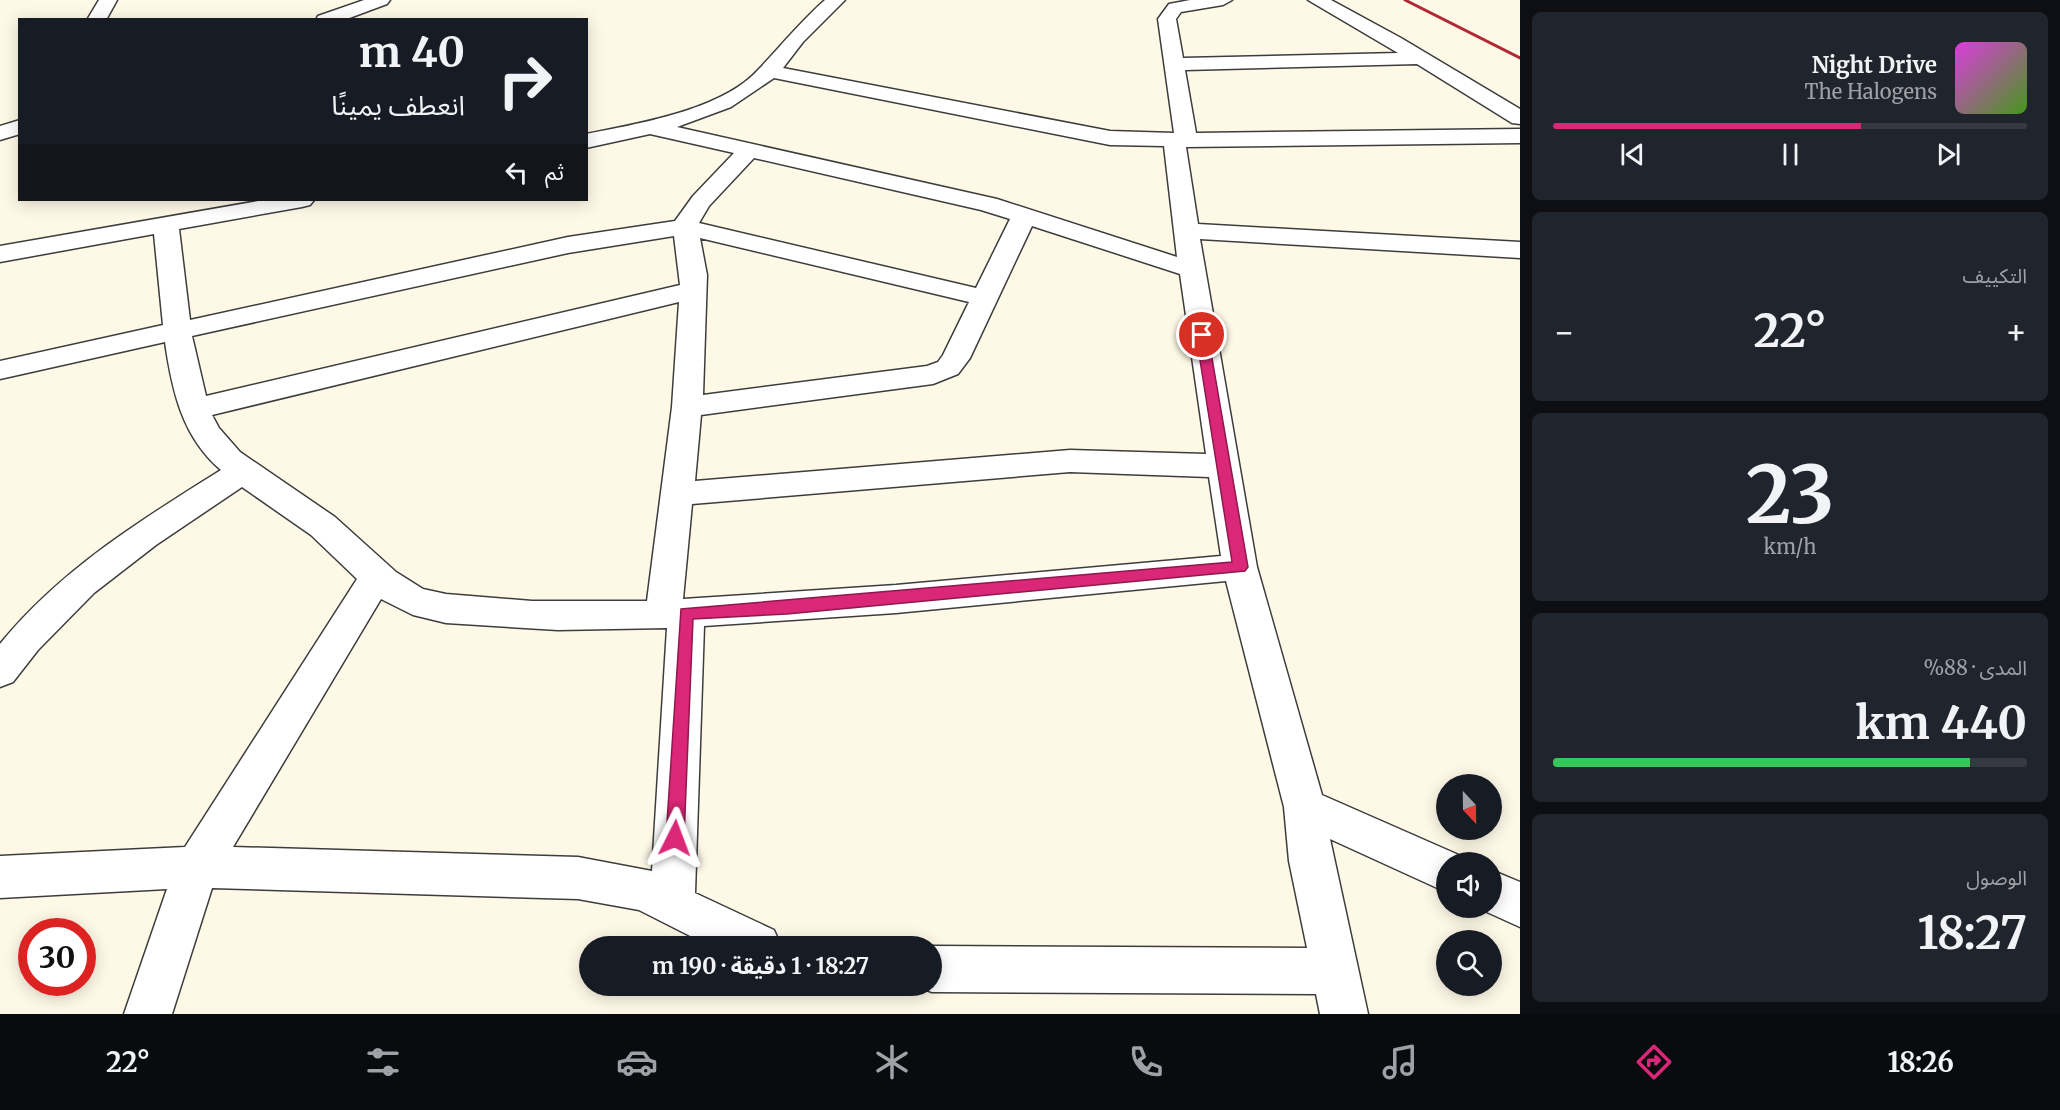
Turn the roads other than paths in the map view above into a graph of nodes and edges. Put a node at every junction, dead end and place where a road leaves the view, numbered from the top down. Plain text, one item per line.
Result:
1 (108, 0) edge
2 (381, 0) edge
3 (836, 0) edge
4 (1223, 0) edge
5 (1317, 0) edge
6 (97, 18) edge
7 (332, 18) edge
8 (1421, 58) junction
9 (1174, 64) junction
10 (768, 71) junction
11 (1520, 118) edge
12 (18, 127) edge
13 (649, 127) junction
14 (0, 133) edge
15 (1520, 136) edge
16 (1180, 140) junction
17 (588, 141) edge
18 (749, 150) junction
19 (290, 201) edge
20 (241, 205) edge
21 (1025, 214) junction
22 (166, 226) junction
23 (685, 227) junction
24 (1186, 231) junction
25 (1520, 250) edge
26 (0, 254) edge
27 (1192, 270) junction
28 (694, 290) junction
29 (986, 298) junction
30 (178, 330) junction
31 (0, 370) edge
32 (687, 407) junction
33 (194, 409) junction
34 (1223, 466) junction
35 (243, 470) junction
36 (677, 494) junction
37 (1240, 567) junction
38 (377, 576) junction
39 (675, 614) junction
40 (0, 671) edge
41 (1305, 807) junction
42 (1436, 866) edge
43 (197, 867) junction
44 (0, 877) edge
45 (1502, 896) edge
46 (672, 905) junction
47 (1520, 905) edge
48 (737, 936) edge
49 (942, 970) edge
50 (1338, 993) edge
51 (148, 1014) edge

1 - 6 street
2 - 7 street
3 - 10 street
4 - 9 street
5 - 8 street
8 - 9 street
8 - 11 street
9 - 16 street
10 - 13 street
10 - 16 street
12 - 14 street
13 - 17 street
13 - 18 street
15 - 16 street
16 - 24 street
18 - 21 street
18 - 23 street
19 - 20 street
20 - 22 street
21 - 27 street
21 - 29 street
22 - 26 street
22 - 30 street
23 - 28 street
23 - 29 street
23 - 30 street
24 - 25 street
24 - 27 street
27 - 34 street
28 - 32 street
28 - 33 street
29 - 32 street
30 - 31 street
30 - 33 street
32 - 36 street
33 - 35 street
34 - 36 street
34 - 37 street
35 - 38 street
35 - 40 street
36 - 39 street
37 - 39 street
37 - 41 street
38 - 39 street
38 - 43 street
39 - 46 street
41 - 42 street
41 - 50 street
43 - 44 street
43 - 46 street
43 - 51 street
45 - 47 street
46 - 48 street
49 - 50 street

